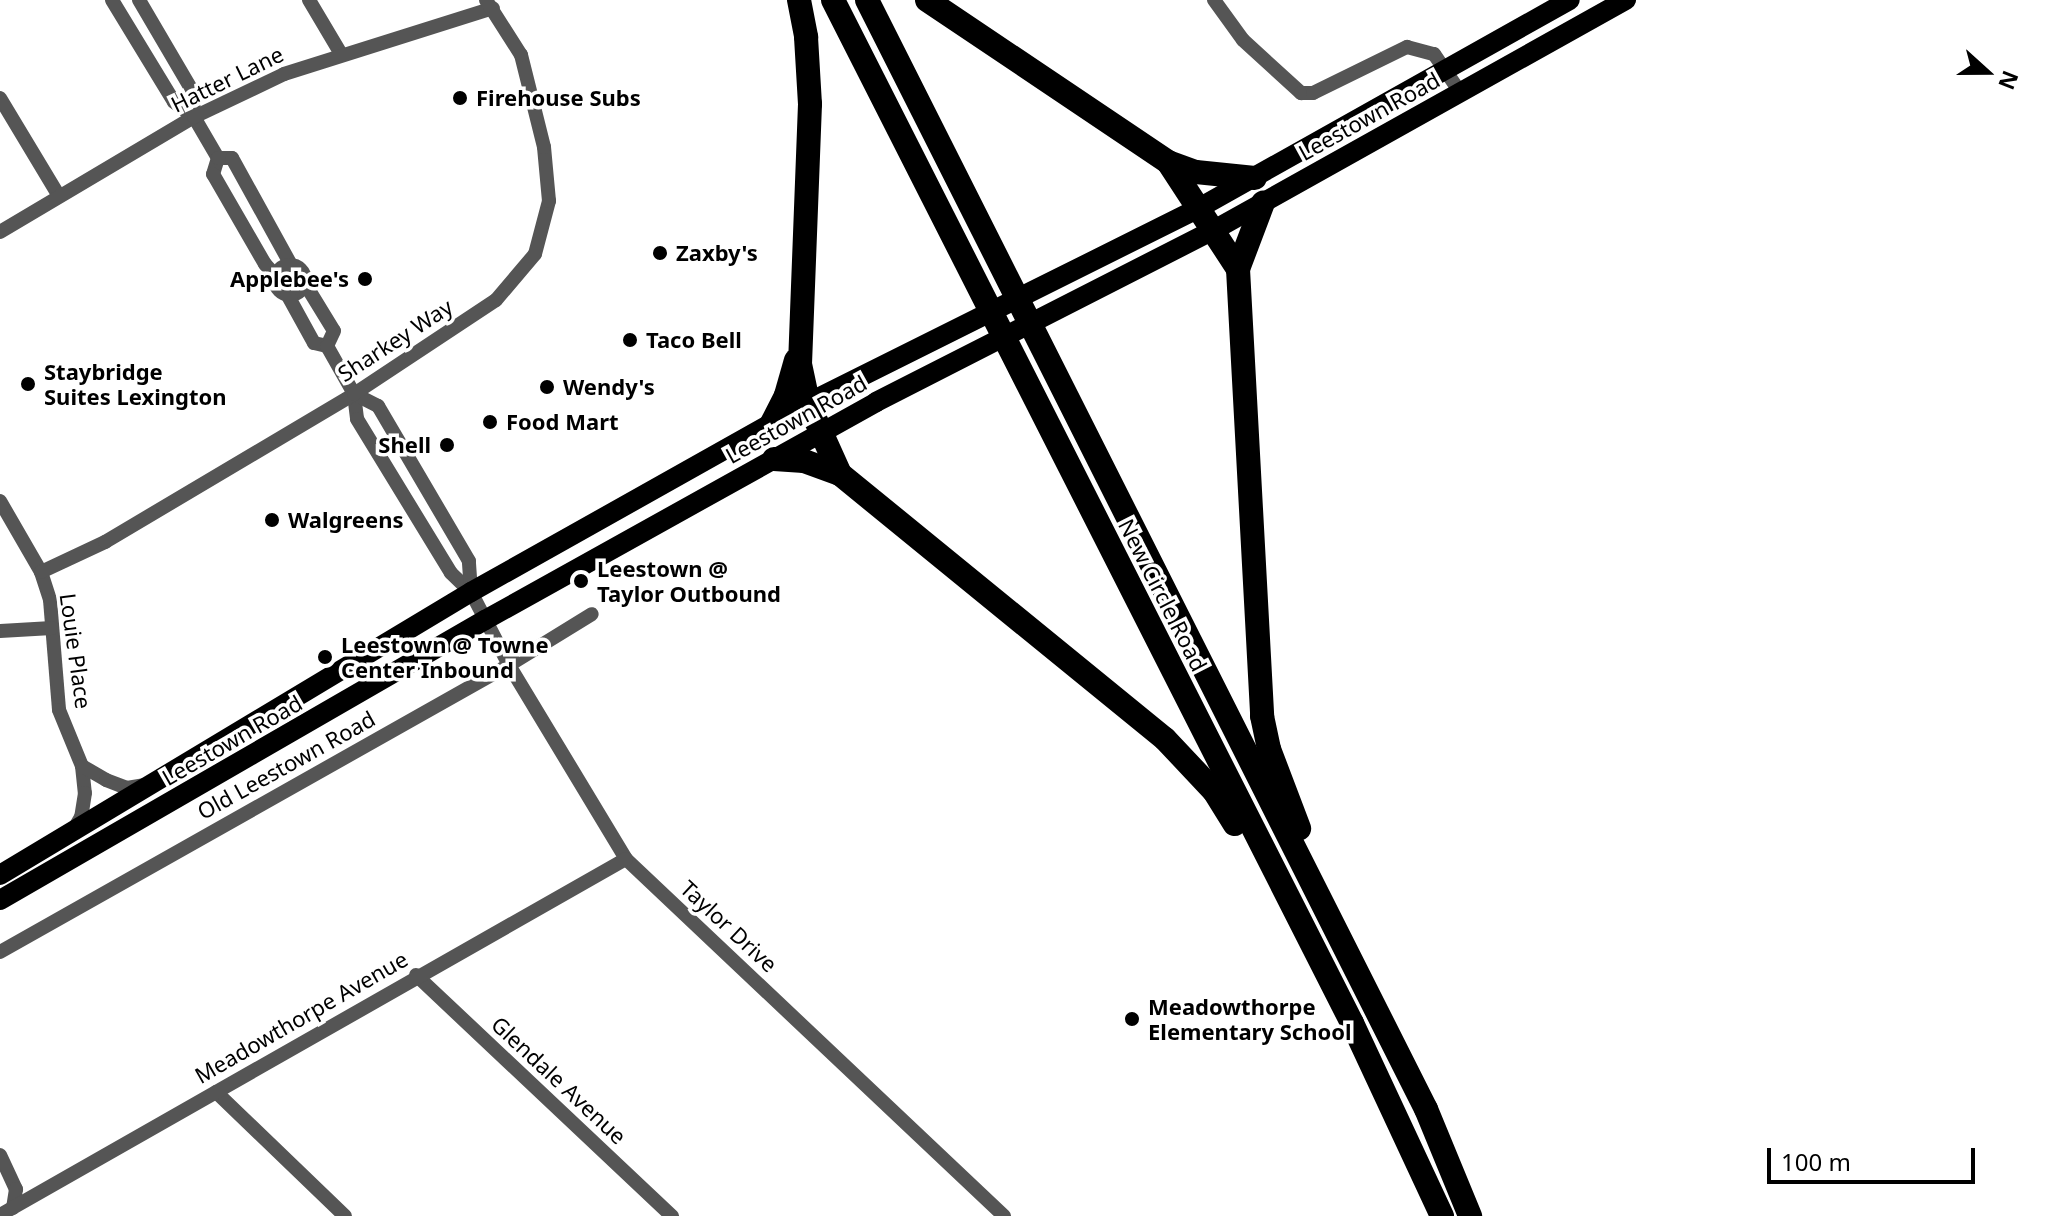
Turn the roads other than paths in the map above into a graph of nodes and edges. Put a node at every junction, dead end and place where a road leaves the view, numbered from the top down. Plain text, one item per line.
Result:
1 (112, 0) edge
2 (139, 0) edge
3 (309, 0) edge
4 (799, 0) edge
5 (833, 0) edge
6 (867, 0) edge
7 (927, 0) edge
8 (1214, 0) edge
9 (1570, 0) edge
10 (1626, 0) edge
11 (490, 4) edge
12 (341, 54) junction
13 (1446, 72) junction
14 (1460, 92) junction
15 (0, 98) edge
16 (194, 117) junction
17 (218, 158) junction
18 (1168, 162) junction
19 (1255, 178) junction
20 (59, 196) junction
21 (1263, 203) junction
22 (1199, 208) junction
23 (1214, 230) junction
24 (0, 232) edge
25 (291, 265) junction
26 (1238, 269) junction
27 (275, 275) junction
28 (304, 282) junction
29 (287, 294) junction
30 (800, 342) junction
31 (327, 346) junction
32 (354, 394) junction
33 (808, 403) junction
34 (772, 423) junction
35 (822, 433) junction
36 (774, 459) junction
37 (840, 474) junction
38 (0, 501) edge
39 (41, 572) junction
40 (471, 592) junction
41 (592, 614) dead end
42 (485, 620) junction
43 (52, 628) junction
44 (0, 631) edge
45 (509, 665) junction
46 (82, 766) junction
47 (150, 785) junction
48 (70, 835) junction
49 (626, 859) junction
50 (0, 875) edge
51 (0, 900) edge
52 (1338, 933) junction
53 (0, 952) edge
54 (1317, 955) junction
55 (416, 975) junction
56 (216, 1092) junction
57 (0, 1155) edge
58 (8, 1211) edge
59 (345, 1216) edge
60 (672, 1216) edge
61 (1004, 1216) edge
62 (1442, 1216) edge
63 (1470, 1216) edge

1 - 16 street
2 - 16 street
3 - 12 street
4 - 30 highway
5 - 54 highway, New Circle Road
6 - 52 highway, New Circle Road
7 - 18 highway
8 - 13 street
9 - 13 main road, Leestown Road
10 - 14 main road, Leestown Road
11 - 12 street, Hatter Lane
11 - 32 street, Sharkey Way
12 - 16 street, Hatter Lane
13 - 14 street
13 - 19 main road, Leestown Road
14 - 21 main road, Leestown Road
15 - 20 street
16 - 17 street
16 - 20 street, Hatter Lane
17 - 25 street
17 - 27 street
18 - 19 highway
18 - 22 highway
19 - 22 main road, Leestown Road
20 - 24 street, Hatter Lane
21 - 23 main road, Leestown Road
21 - 26 highway
22 - 23 highway
22 - 33 main road, Leestown Road
23 - 26 highway
23 - 35 main road, Leestown Road
25 - 27 street
25 - 28 street
26 - 52 highway
27 - 29 street
28 - 29 street
28 - 31 street
29 - 31 street
30 - 33 highway
30 - 34 highway
31 - 32 street
32 - 39 street, Sharkey Way
32 - 40 street
32 - 40 street
33 - 34 main road, Leestown Road
33 - 35 highway
34 - 40 main road, Leestown Road
35 - 36 main road, Leestown Road
35 - 37 highway
36 - 37 highway
36 - 42 main road, Leestown Road
37 - 54 highway
38 - 39 street, Louie Place
39 - 43 street, Louie Place
40 - 42 street, Taylor Drive
40 - 47 main road, Leestown Road
41 - 45 street, Old Leestown Road
42 - 45 street, Taylor Drive
42 - 51 main road, Leestown Road
43 - 44 street
43 - 46 street, Louie Place
45 - 49 street, Taylor Drive
45 - 53 street, Old Leestown Road
46 - 47 street
46 - 48 street, Louie Place
47 - 48 main road, Leestown Road
48 - 50 main road, Leestown Road
49 - 55 street, Meadowthorpe Avenue
49 - 61 street, Taylor Drive
52 - 63 highway, New Circle Road
54 - 62 highway, New Circle Road
55 - 56 street, Meadowthorpe Avenue
55 - 60 street, Glendale Avenue
56 - 58 street, Meadowthorpe Avenue
56 - 59 street
57 - 58 street

